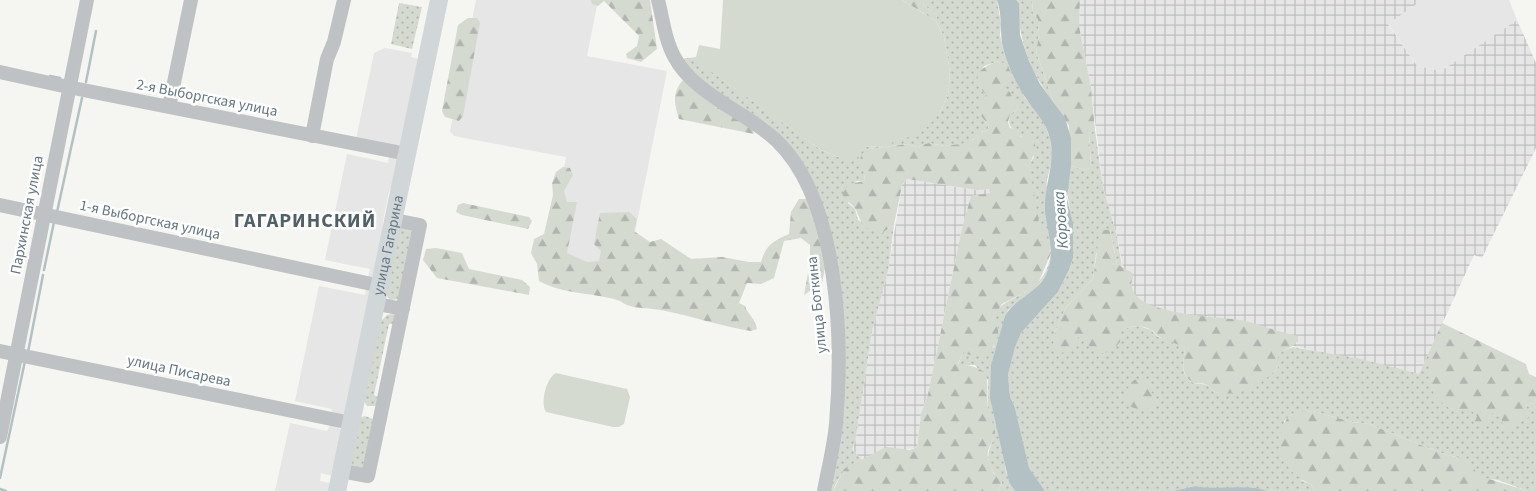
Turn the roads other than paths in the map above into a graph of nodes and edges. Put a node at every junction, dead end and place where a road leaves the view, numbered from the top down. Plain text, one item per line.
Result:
1 (86, 0) edge
2 (191, 0) edge
3 (344, 0) edge
4 (439, 0) edge
5 (658, 0) edge
6 (0, 72) edge
7 (68, 87) junction
8 (169, 107) junction
9 (312, 136) junction
10 (408, 154) junction
11 (0, 204) edge
12 (44, 214) junction
13 (394, 220) junction
14 (380, 286) junction
15 (377, 304) junction
16 (402, 309) junction
17 (0, 351) edge
18 (16, 354) junction
19 (351, 424) junction
20 (0, 437) edge
21 (341, 471) junction
22 (337, 491) edge
23 (824, 491) edge

1 - 7 street, Пархинская улица
2 - 8 street
3 - 9 street
4 - 10 main road, улица Гагарина
5 - 23 street, улица Боткина
6 - 7 street, 2-я Выборгская улица
7 - 8 street, 2-я Выборгская улица
7 - 12 street, Пархинская улица
8 - 9 street, 2-я Выборгская улица
9 - 10 street, 2-я Выборгская улица
10 - 13 main road, улица Гагарина
11 - 12 street, 1-я Выборгская улица
12 - 14 street, 1-я Выборгская улица
12 - 18 street, Пархинская улица
13 - 14 main road, улица Гагарина
13 - 16 street
14 - 15 main road, улица Гагарина
15 - 16 street
15 - 19 main road, улица Гагарина
16 - 21 street
17 - 18 street, улица Писарева
18 - 19 street, улица Писарева
18 - 20 street, Пархинская улица
19 - 21 main road, улица Гагарина
21 - 22 main road, улица Гагарина

